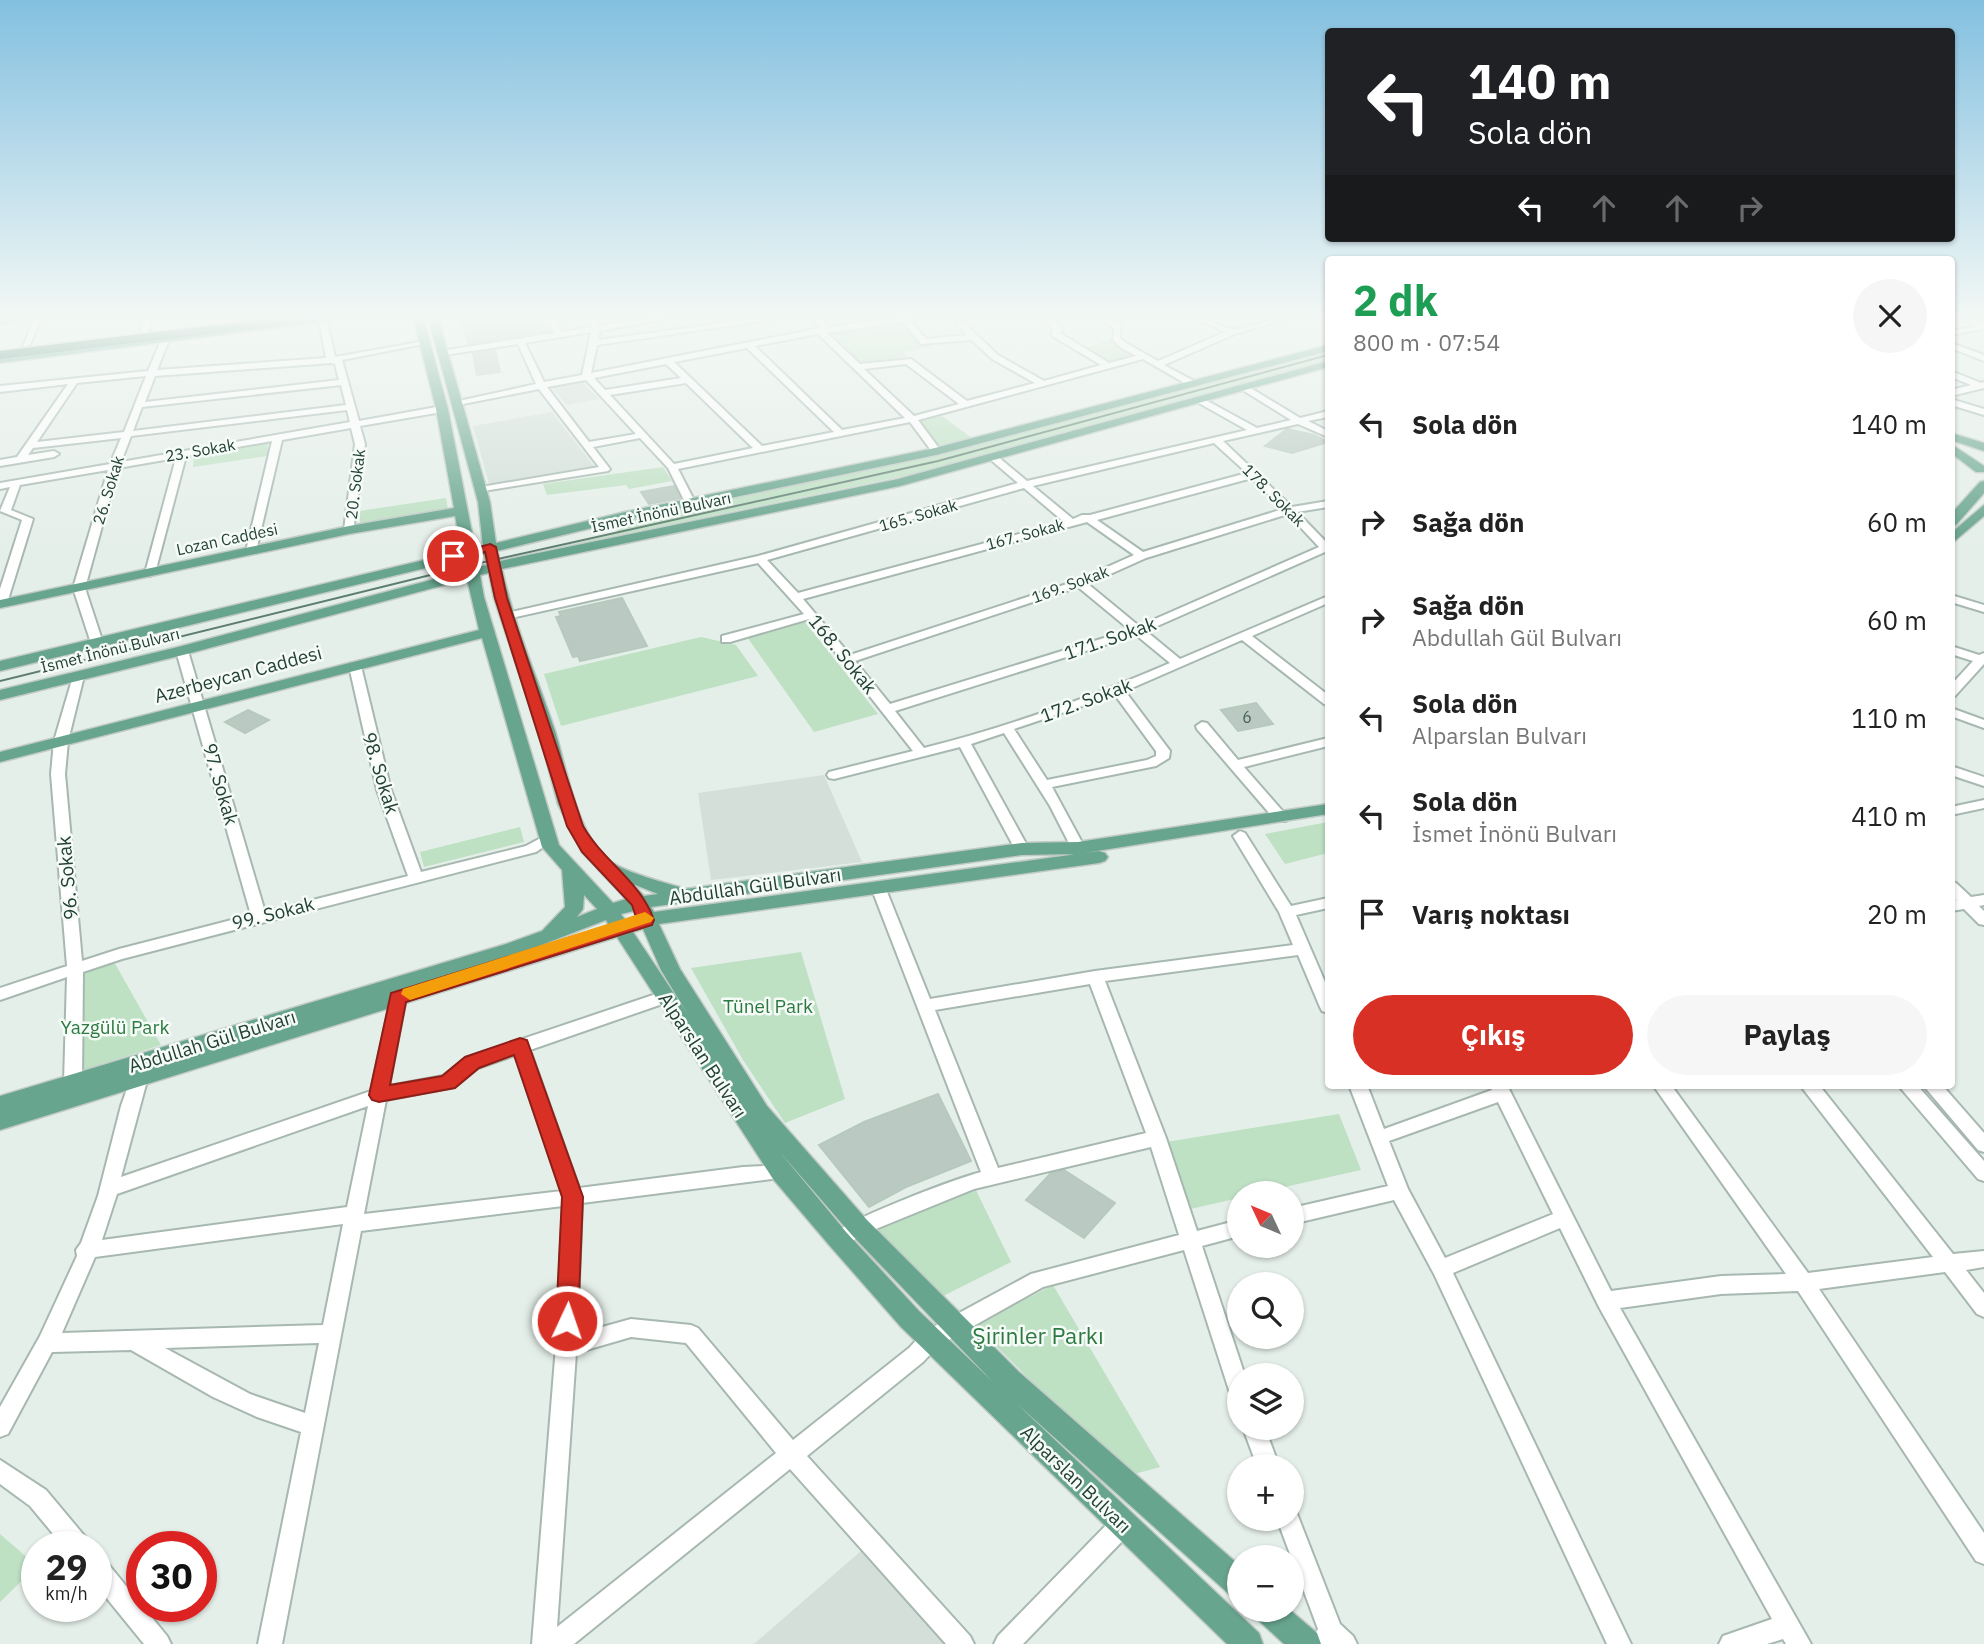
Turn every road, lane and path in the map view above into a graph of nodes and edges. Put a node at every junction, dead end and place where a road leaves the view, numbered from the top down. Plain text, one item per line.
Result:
1 (605, 393) edge
2 (65, 394) edge
3 (145, 394) edge
4 (240, 394) edge
5 (347, 394) edge
6 (438, 394) edge
7 (456, 394) edge
8 (498, 394) edge
9 (548, 394) edge
10 (702, 394) edge
11 (799, 394) edge
12 (885, 394) edge
13 (952, 394) edge
14 (1008, 394) edge
15 (1151, 394) edge
16 (1221, 394) edge
17 (1255, 394) edge
18 (1200, 400) junction
19 (458, 402) junction
20 (1955, 403) edge
21 (140, 405) junction
22 (967, 405) junction
23 (351, 407) junction
24 (442, 409) junction
25 (1984, 412) edge
26 (1325, 415) edge
27 (912, 419) junction
28 (1299, 421) junction
29 (355, 424) junction
30 (1256, 431) junction
31 (1325, 433) edge
32 (841, 434) junction
33 (644, 435) junction
34 (126, 436) junction
35 (278, 437) junction
36 (1955, 437) edge
37 (1217, 441) junction
38 (58, 443) junction
39 (586, 445) junction
40 (29, 446) junction
41 (1984, 447) edge
42 (1955, 449) edge
43 (760, 450) junction
44 (936, 451) junction
45 (182, 453) junction
46 (54, 454) junction
47 (995, 458) junction
48 (21, 459) junction
49 (0, 463) edge
50 (1983, 466) edge
51 (114, 467) junction
52 (672, 467) junction
53 (1254, 474) junction
54 (46, 478) junction
55 (16, 484) junction
56 (1027, 484) junction
57 (1984, 485) edge
58 (0, 486) edge
59 (481, 490) junction
60 (690, 502) junction
61 (1325, 504) edge
62 (1984, 509) edge
63 (1291, 510) junction
64 (1955, 516) edge
65 (1086, 517) junction
66 (463, 519) junction
67 (1070, 522) junction
68 (486, 525) junction
69 (349, 530) junction
70 (565, 531) junction
71 (1955, 537) edge
72 (1325, 547) edge
73 (1325, 550) edge
74 (251, 551) junction
75 (1142, 556) junction
76 (492, 557) junction
77 (760, 559) junction
78 (425, 562) junction
79 (470, 563) junction
80 (149, 573) junction
81 (1080, 583) junction
82 (420, 587) junction
83 (79, 588) junction
84 (477, 597) junction
85 (797, 597) junction
86 (1955, 599) edge
87 (1325, 600) edge
88 (1, 604) edge
89 (1984, 609) edge
90 (812, 615) junction
91 (508, 616) junction
92 (1137, 631) junction
93 (486, 632) junction
94 (1244, 636) junction
95 (726, 639) dead end
96 (97, 643) junction
97 (182, 651) junction
98 (1955, 652) edge
99 (849, 659) junction
100 (1981, 663) edge
101 (1179, 664) junction
102 (0, 666) edge
103 (355, 666) junction
104 (78, 676) junction
105 (1955, 689) edge
106 (1118, 690) junction
107 (0, 695) edge
108 (1325, 699) edge
109 (199, 707) junction
110 (887, 709) junction
111 (1955, 713) edge
112 (1984, 724) edge
113 (1202, 726) dead end
114 (1007, 728) junction
115 (61, 741) junction
116 (964, 743) junction
117 (1325, 743) edge
118 (922, 753) junction
119 (0, 757) edge
120 (1238, 764) junction
121 (1955, 771) edge
122 (834, 775) dead end
123 (1984, 782) edge
124 (1044, 785) junction
125 (1984, 804) edge
126 (1325, 810) edge
127 (1955, 810) edge
128 (1281, 818) junction
129 (1325, 820) edge
130 (1240, 836) junction
131 (548, 839) junction
132 (1078, 848) junction
133 (1022, 849) junction
134 (599, 861) junction
135 (569, 868) junction
136 (416, 878) junction
137 (878, 887) junction
138 (1955, 890) edge
139 (697, 893) junction
140 (1984, 900) edge
141 (1968, 903) junction
142 (1325, 904) edge
143 (1955, 905) edge
144 (643, 911) junction
145 (1287, 912) junction
146 (259, 917) junction
147 (615, 920) junction
148 (1984, 920) edge
149 (513, 949) junction
150 (1301, 949) junction
151 (75, 966) junction
152 (1095, 977) junction
153 (0, 994) edge
154 (398, 998) junction
155 (665, 998) junction
156 (1325, 1001) edge
157 (926, 1006) junction
158 (520, 1045) junction
159 (139, 1077) junction
160 (73, 1083) junction
161 (1360, 1089) edge
162 (1500, 1089) edge
163 (1665, 1089) edge
164 (1812, 1089) edge
165 (1910, 1089) edge
166 (1936, 1089) edge
167 (379, 1095) junction
168 (0, 1105) edge
169 (0, 1121) edge
170 (1976, 1126) edge
171 (1157, 1138) junction
172 (1378, 1138) junction
173 (1984, 1145) edge
174 (781, 1172) junction
175 (1984, 1174) edge
176 (992, 1177) junction
177 (109, 1189) junction
178 (1399, 1191) junction
179 (573, 1197) junction
180 (1304, 1213) edge
181 (1566, 1217) junction
182 (353, 1219) junction
183 (859, 1227) junction
184 (1227, 1231) edge
185 (838, 1239) junction
186 (1190, 1240) junction
187 (86, 1250) junction
188 (1984, 1259) edge
189 (1950, 1263) junction
190 (1441, 1269) junction
191 (1803, 1282) junction
192 (1606, 1301) junction
193 (1984, 1308) edge
194 (953, 1326) junction
195 (329, 1334) junction
196 (931, 1339) junction
197 (135, 1341) junction
198 (46, 1342) junction
199 (566, 1346) junction
200 (1230, 1363) edge
201 (312, 1425) junction
202 (0, 1427) edge
203 (792, 1455) junction
204 (0, 1471) edge
205 (1123, 1524) junction
206 (66, 1531) edge
207 (1292, 1531) edge
208 (1984, 1553) edge
209 (1227, 1573) edge
210 (112, 1587) edge
211 (1290, 1622) edge
212 (1794, 1634) edge
213 (549, 1640) edge
214 (1326, 1641) edge
215 (159, 1644) edge
216 (270, 1644) edge
217 (962, 1644) edge
218 (1006, 1644) edge
219 (1248, 1644) edge
220 (1619, 1644) edge
221 (1731, 1644) edge

1 - 33 street
2 - 40 street
3 - 21 street, 26. Sokak
4 - 21 street
5 - 23 street, 20. Sokak
6 - 24 main road, Alparslan Bulvarı
7 - 19 main road, Alparslan Bulvarı
8 - 19 street
9 - 39 street
10 - 43 street
11 - 32 street
12 - 27 street
13 - 22 street
14 - 22 street
15 - 44 main road, İsmet İnönü Bulvarı
16 - 18 main road, İsmet İnönü Bulvarı
17 - 28 street
18 - 30 street
18 - 47 main road, İsmet İnönü Bulvarı
19 - 24 main road
19 - 59 main road, Alparslan Bulvarı
20 - 25 street
21 - 34 street, 26. Sokak
22 - 27 street
23 - 29 street, 20. Sokak
23 - 34 street
24 - 29 street, 23. Sokak
24 - 66 main road, Alparslan Bulvarı
26 - 28 street, 165. Sokak
27 - 32 street
27 - 44 street
28 - 30 street, 165. Sokak
28 - 31 street
29 - 35 street, 23. Sokak
29 - 69 street, 20. Sokak
30 - 37 street, 165. Sokak
32 - 43 street
33 - 39 street
33 - 52 street
34 - 38 street
34 - 51 street, 26. Sokak
35 - 45 street, 23. Sokak
35 - 74 street
36 - 41 main road
37 - 53 street, 178. Sokak
37 - 56 street, 165. Sokak
38 - 40 street
38 - 46 street
39 - 59 street
40 - 48 street
42 - 50 main road
43 - 52 street
44 - 60 main road, İsmet İnönü Bulvarı
45 - 51 street, 23. Sokak
45 - 80 street
46 - 48 street
46 - 54 street
47 - 56 street
47 - 76 main road, İsmet İnönü Bulvarı
48 - 49 street
51 - 54 street, 23. Sokak
51 - 83 street, 26. Sokak
52 - 60 street
53 - 63 street, 178. Sokak
53 - 65 street, 167. Sokak
54 - 55 street, 23. Sokak
55 - 58 street, 23. Sokak
55 - 88 street
56 - 67 street
56 - 77 street, 165. Sokak
57 - 64 main road
59 - 68 main road, Alparslan Bulvarı
60 - 70 main road, İsmet İnönü Bulvarı
61 - 63 street, 169. Sokak
62 - 71 main road
63 - 72 street, 178. Sokak
63 - 75 street, 169. Sokak
65 - 67 street, 167. Sokak
65 - 75 street
66 - 69 main road, Lozan Caddesi
66 - 78 main road
66 - 79 main road, Alparslan Bulvarı
67 - 85 street, 167. Sokak
68 - 70 main road
68 - 76 main road, Alparslan Bulvarı
69 - 74 main road, Lozan Caddesi
70 - 76 main road, İsmet İnönü Bulvarı
73 - 92 street, 171. Sokak
74 - 80 main road, Lozan Caddesi
75 - 81 street, 169. Sokak
76 - 79 main road, İsmet İnönü Bulvarı
76 - 79 main road, İsmet İnönü Bulvarı
76 - 91 main road, Alparslan Bulvarı
77 - 85 street, 168. Sokak
77 - 91 street, 165. Sokak
78 - 79 main road, İsmet İnönü Bulvarı
78 - 96 main road, İsmet İnönü Bulvarı
79 - 82 main road, İsmet İnönü Bulvarı
79 - 84 main road, Alparslan Bulvarı
80 - 83 main road, Lozan Caddesi
81 - 92 street
81 - 99 street, 169. Sokak
82 - 84 main road
82 - 97 main road, İsmet İnönü Bulvarı
83 - 88 main road, Lozan Caddesi
83 - 96 street
84 - 93 main road, Alparslan Bulvarı
85 - 90 street, 168. Sokak
86 - 89 street
87 - 94 street, 172. Sokak
90 - 95 street
90 - 99 street, 168. Sokak
91 - 134 main road, Alparslan Bulvarı
92 - 101 street
92 - 110 street, 171. Sokak
93 - 103 main road, Azerbeycan Caddesi
93 - 131 main road, Alparslan Bulvarı
94 - 101 street, 172. Sokak
94 - 108 street
96 - 102 main road, İsmet İnönü Bulvarı
97 - 104 main road, İsmet İnönü Bulvarı
97 - 109 street, 97. Sokak
98 - 100 street
99 - 110 street, 168. Sokak
100 - 105 street
101 - 106 street, 172. Sokak
103 - 109 main road, Azerbeycan Caddesi
103 - 136 street, 98. Sokak
104 - 107 main road, İsmet İnönü Bulvarı
104 - 115 street, 96. Sokak
106 - 114 street, 172. Sokak
106 - 124 street
109 - 115 main road, Azerbeycan Caddesi
109 - 146 street, 97. Sokak
110 - 118 street, 168. Sokak
111 - 112 street
113 - 120 street
114 - 116 street, 172. Sokak
114 - 124 street
115 - 119 main road, Azerbeycan Caddesi
115 - 151 street, 96. Sokak
116 - 118 street, 172. Sokak
116 - 133 street
117 - 120 street
118 - 122 street, 172. Sokak
120 - 128 street
121 - 123 street
124 - 132 street
125 - 127 street
126 - 128 main road, Abdullah Gül Bulvarı
128 - 132 main road, Abdullah Gül Bulvarı
129 - 130 main road, Abdullah Gül Bulvarı
130 - 137 main road, Abdullah Gül Bulvarı
130 - 145 street
131 - 135 main road, Alparslan Bulvarı
131 - 136 street, 99. Sokak
132 - 133 main road, Abdullah Gül Bulvarı
133 - 139 main road, Abdullah Gül Bulvarı
134 - 139 main road
134 - 144 main road, Alparslan Bulvarı
135 - 147 main road, Alparslan Bulvarı
135 - 149 main road
136 - 146 street, 99. Sokak
137 - 144 main road, Abdullah Gül Bulvarı
137 - 157 street
138 - 141 street
139 - 144 main road, Abdullah Gül Bulvarı
140 - 141 street
141 - 143 street
141 - 148 street
142 - 145 street
144 - 147 main road, Abdullah Gül Bulvarı
144 - 183 main road, Alparslan Bulvarı
145 - 150 street
146 - 151 street, 99. Sokak
147 - 149 main road, Abdullah Gül Bulvarı
147 - 154 main road, Abdullah Gül Bulvarı
147 - 155 main road, Alparslan Bulvarı
149 - 160 main road, Abdullah Gül Bulvarı
150 - 152 street
150 - 156 street
151 - 153 street, 99. Sokak
151 - 160 street, 96. Sokak
152 - 157 street
152 - 171 street
154 - 159 main road, Abdullah Gül Bulvarı
154 - 167 street
155 - 158 street
155 - 174 main road, Alparslan Bulvarı
157 - 176 street
158 - 167 street
158 - 179 street
159 - 169 main road, Abdullah Gül Bulvarı
159 - 177 street
160 - 168 main road, Abdullah Gül Bulvarı
161 - 172 street
162 - 172 street
162 - 181 street
163 - 191 street
164 - 189 street
165 - 175 street
166 - 170 street
167 - 177 street
167 - 182 street
170 - 173 street
171 - 176 street
171 - 186 street
172 - 178 street
174 - 179 street
174 - 185 main road, Alparslan Bulvarı
176 - 183 street
177 - 187 street
178 - 180 street
178 - 190 street
179 - 182 street
179 - 199 street
181 - 190 street
181 - 192 street
182 - 187 street
182 - 195 street
183 - 185 street
183 - 194 main road, Alparslan Bulvarı
184 - 186 street
185 - 196 main road, Alparslan Bulvarı
186 - 194 street
186 - 200 street
187 - 198 street
188 - 189 street
189 - 191 street
189 - 193 street
190 - 220 street
191 - 192 street
191 - 208 street
192 - 212 street
194 - 196 street
194 - 209 main road, Alparslan Bulvarı
195 - 197 street
195 - 201 street
196 - 203 street
196 - 205 main road, Alparslan Bulvarı
197 - 198 street
197 - 201 street
198 - 202 street
199 - 203 street
199 - 213 street
201 - 216 street
203 - 213 street
203 - 217 street
204 - 206 street
205 - 218 street
205 - 219 main road, Alparslan Bulvarı
207 - 214 street
210 - 215 street
211 - 214 main road
212 - 221 street

